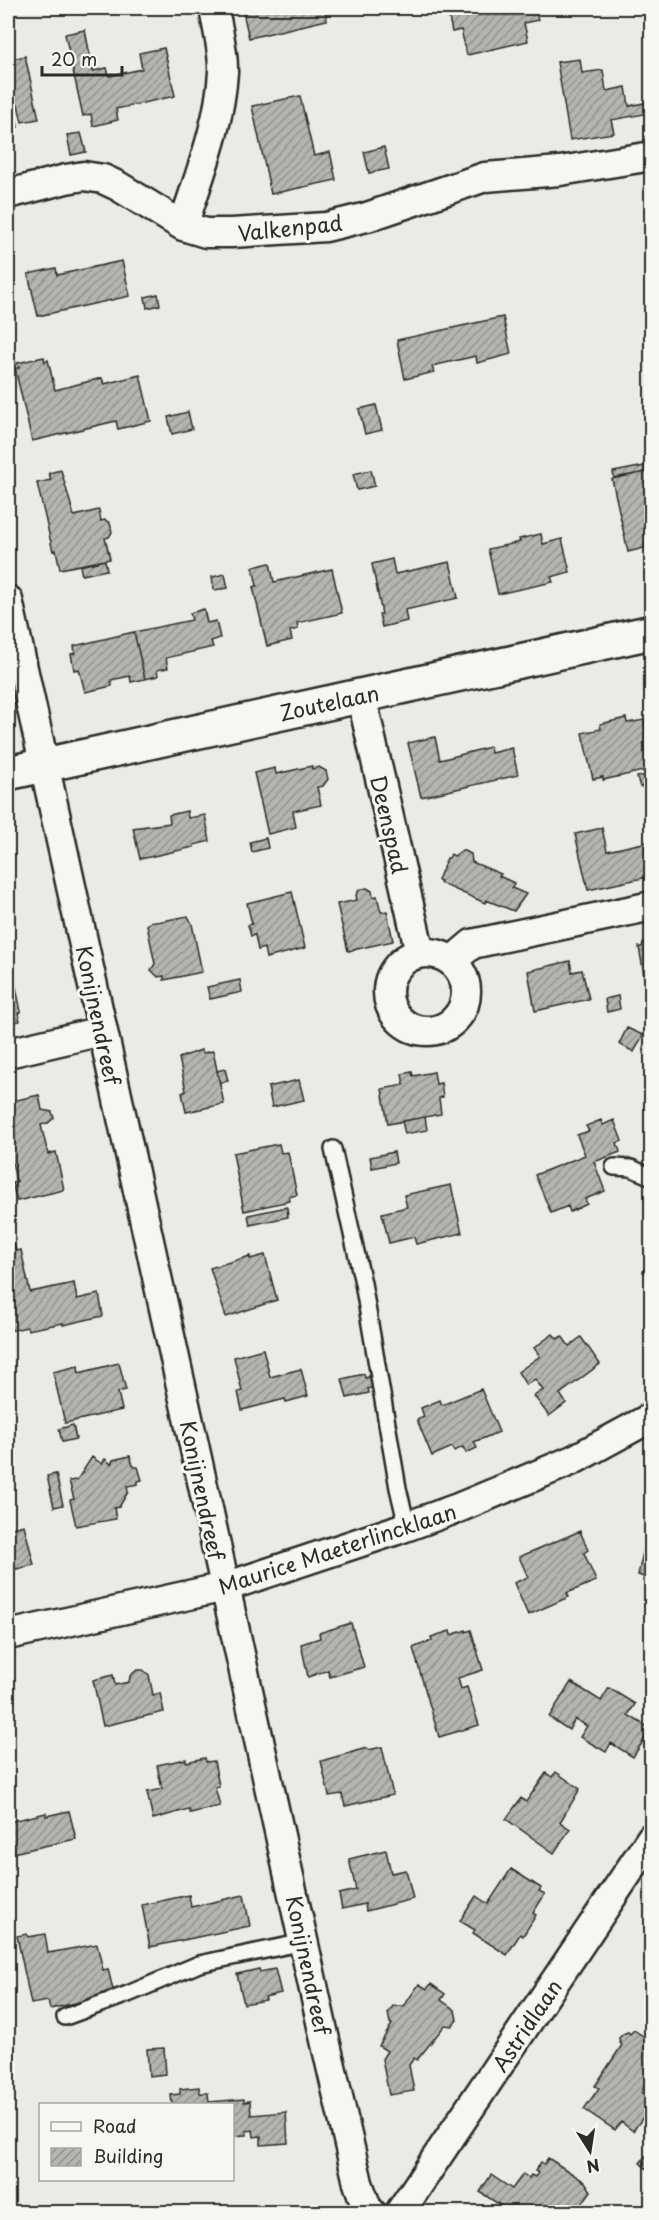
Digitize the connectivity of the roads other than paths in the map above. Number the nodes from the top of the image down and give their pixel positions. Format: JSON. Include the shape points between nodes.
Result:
{"nodes":[{"id":1,"x":214,"y":8,"type":"edge"},
{"id":2,"x":651,"y":156,"type":"edge"},
{"id":3,"x":8,"y":194,"type":"edge"},
{"id":4,"x":183,"y":226,"type":"junction"},
{"id":5,"x":8,"y":600,"type":"edge"},
{"id":6,"x":651,"y":632,"type":"edge"},
{"id":7,"x":361,"y":695,"type":"junction"},
{"id":8,"x":44,"y":765,"type":"junction"},
{"id":9,"x":8,"y":773,"type":"edge"},
{"id":10,"x":651,"y":906,"type":"edge"},
{"id":11,"x":420,"y":953,"type":"junction"},
{"id":12,"x":452,"y":961,"type":"junction"},
{"id":13,"x":102,"y":1031,"type":"junction"},
{"id":14,"x":8,"y":1053,"type":"edge"},
{"id":15,"x":333,"y":1149,"type":"dead end"},
{"id":16,"x":614,"y":1167,"type":"dead end"},
{"id":17,"x":651,"y":1177,"type":"edge"},
{"id":18,"x":651,"y":1417,"type":"edge"},
{"id":19,"x":407,"y":1526,"type":"junction"},
{"id":20,"x":225,"y":1587,"type":"junction"},
{"id":21,"x":8,"y":1635,"type":"edge"},
{"id":22,"x":651,"y":1837,"type":"edge"},
{"id":23,"x":304,"y":1942,"type":"junction"},
{"id":24,"x":65,"y":2017,"type":"dead end"},
{"id":25,"x":371,"y":2212,"type":"edge"},
{"id":26,"x":400,"y":2212,"type":"edge"}],
"edges":[{"from":1,"to":4,"type":"street","via":[[223,70],[220,100]]},
{"from":2,"to":4,"type":"street","name":"Valkenpad","via":[[560,171],[485,177],[326,227],[206,233]]},
{"from":3,"to":4,"type":"street","name":"Valkenpad","via":[[84,176],[103,179]]},
{"from":5,"to":8,"type":"street","name":"Konijnendreef"},
{"from":6,"to":7,"type":"street","name":"Zoutelaan"},
{"from":7,"to":8,"type":"street","name":"Zoutelaan"},
{"from":7,"to":11,"type":"street","name":"Deenspad"},
{"from":8,"to":9,"type":"street","name":"Zoutelaan"},
{"from":8,"to":13,"type":"street","name":"Konijnendreef"},
{"from":10,"to":12,"type":"street","via":[[472,944]]},
{"from":11,"to":12,"type":"street"},
{"from":11,"to":12,"type":"street","via":[[399,965],[388,987],[394,1014],[416,1029],[443,1028],[461,1012],[467,990]]},
{"from":13,"to":14,"type":"street"},
{"from":13,"to":20,"type":"street","name":"Konijnendreef"},
{"from":15,"to":19,"type":"lane","via":[[363,1283]]},
{"from":16,"to":17,"type":"lane","via":[[631,1168]]},
{"from":18,"to":19,"type":"street","name":"Maurice Maeterlincklaan","via":[[573,1460]]},
{"from":19,"to":20,"type":"street","name":"Maurice Maeterlincklaan"},
{"from":20,"to":21,"type":"street","name":"Maurice Maeterlincklaan"},
{"from":20,"to":23,"type":"street","name":"Konijnendreef"},
{"from":22,"to":26,"type":"street","name":"Astridlaan"},
{"from":23,"to":24,"type":"lane","via":[[199,1964]]},
{"from":23,"to":25,"type":"street","name":"Konijnendreef","via":[[358,2183]]}]}
